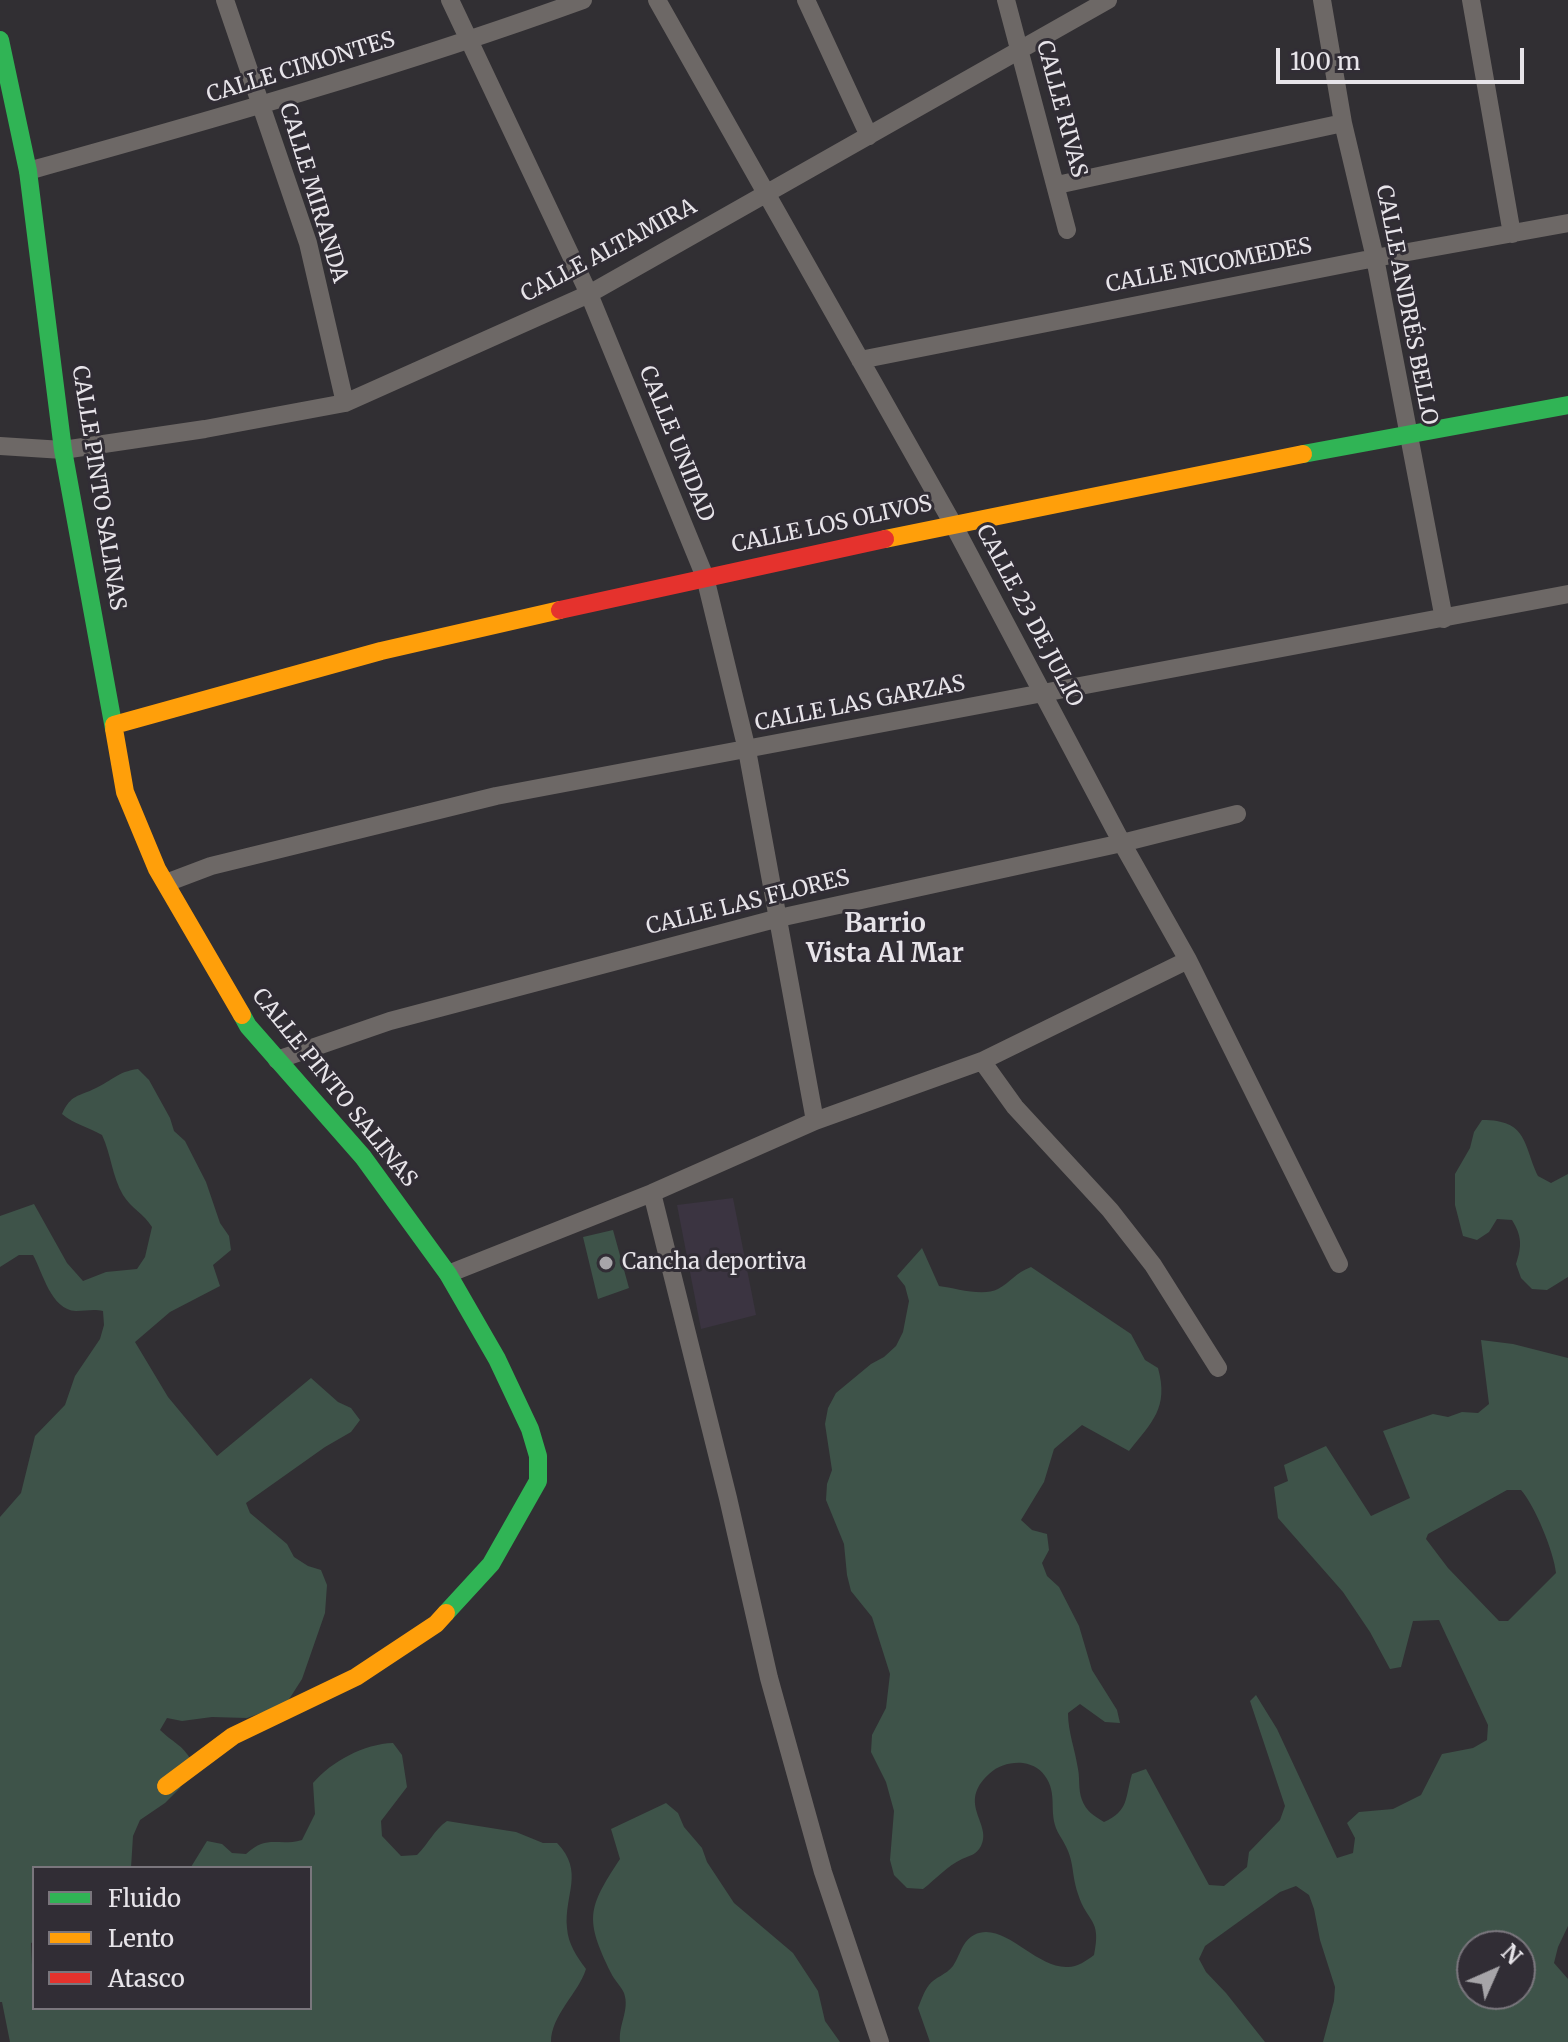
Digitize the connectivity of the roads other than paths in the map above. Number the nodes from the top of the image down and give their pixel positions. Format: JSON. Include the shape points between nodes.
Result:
{"nodes":[{"id":1,"x":225,"y":0,"type":"edge"},
{"id":2,"x":450,"y":0,"type":"edge"},
{"id":3,"x":583,"y":0,"type":"edge"},
{"id":4,"x":657,"y":0,"type":"edge"},
{"id":5,"x":806,"y":0,"type":"edge"},
{"id":6,"x":1006,"y":0,"type":"edge"},
{"id":7,"x":1108,"y":0,"type":"edge"},
{"id":8,"x":1322,"y":0,"type":"edge"},
{"id":9,"x":1471,"y":0,"type":"edge"},
{"id":10,"x":0,"y":40,"type":"edge"},
{"id":11,"x":471,"y":41,"type":"junction"},
{"id":12,"x":1021,"y":51,"type":"junction"},
{"id":13,"x":262,"y":107,"type":"junction"},
{"id":14,"x":1343,"y":123,"type":"junction"},
{"id":15,"x":869,"y":136,"type":"junction"},
{"id":16,"x":28,"y":171,"type":"junction"},
{"id":17,"x":1057,"y":185,"type":"junction"},
{"id":18,"x":767,"y":193,"type":"junction"},
{"id":19,"x":1568,"y":223,"type":"edge"},
{"id":20,"x":1067,"y":230,"type":"dead end"},
{"id":21,"x":1512,"y":234,"type":"junction"},
{"id":22,"x":1375,"y":258,"type":"junction"},
{"id":23,"x":589,"y":294,"type":"junction"},
{"id":24,"x":860,"y":360,"type":"junction"},
{"id":25,"x":345,"y":403,"type":"junction"},
{"id":26,"x":1568,"y":405,"type":"edge"},
{"id":27,"x":1408,"y":433,"type":"junction"},
{"id":28,"x":0,"y":446,"type":"edge"},
{"id":29,"x":63,"y":450,"type":"junction"},
{"id":30,"x":953,"y":524,"type":"junction"},
{"id":31,"x":705,"y":577,"type":"junction"},
{"id":32,"x":1568,"y":594,"type":"edge"},
{"id":33,"x":1444,"y":619,"type":"junction"},
{"id":34,"x":1043,"y":693,"type":"junction"},
{"id":35,"x":114,"y":725,"type":"junction"},
{"id":36,"x":747,"y":750,"type":"junction"},
{"id":37,"x":1237,"y":814,"type":"dead end"},
{"id":38,"x":1122,"y":843,"type":"junction"},
{"id":39,"x":166,"y":883,"type":"junction"},
{"id":40,"x":779,"y":918,"type":"junction"},
{"id":41,"x":1188,"y":960,"type":"junction"},
{"id":42,"x":277,"y":1060,"type":"junction"},
{"id":43,"x":982,"y":1061,"type":"junction"},
{"id":44,"x":815,"y":1121,"type":"junction"},
{"id":45,"x":652,"y":1193,"type":"junction"},
{"id":46,"x":1339,"y":1264,"type":"dead end"},
{"id":47,"x":448,"y":1274,"type":"junction"},
{"id":48,"x":1218,"y":1368,"type":"dead end"},
{"id":49,"x":166,"y":1786,"type":"dead end"},
{"id":50,"x":880,"y":2042,"type":"edge"}],
"edges":[{"from":1,"to":13,"type":"street","name":"CALLE MIRANDA"},
{"from":2,"to":11,"type":"street","name":"CALLE UNIDAD"},
{"from":3,"to":11,"type":"street","name":"CALLE CIMONTES"},
{"from":4,"to":18,"type":"street","name":"CALLE 23 DE JULIO"},
{"from":5,"to":15,"type":"street"},
{"from":6,"to":12,"type":"street","name":"CALLE RIVAS"},
{"from":7,"to":12,"type":"street","name":"CALLE ALTAMIRA"},
{"from":8,"to":14,"type":"street","name":"CALLE ANDRÉS BELLO"},
{"from":9,"to":21,"type":"street"},
{"from":10,"to":16,"type":"street","name":"CALLE PINTO SALINAS"},
{"from":11,"to":13,"type":"street","name":"CALLE CIMONTES"},
{"from":11,"to":23,"type":"street","name":"CALLE UNIDAD"},
{"from":12,"to":15,"type":"street","name":"CALLE ALTAMIRA"},
{"from":12,"to":17,"type":"street","name":"CALLE RIVAS"},
{"from":13,"to":16,"type":"street","name":"CALLE CIMONTES"},
{"from":13,"to":25,"type":"street","name":"CALLE MIRANDA","via":[[308,243]]},
{"from":14,"to":17,"type":"street"},
{"from":14,"to":22,"type":"street","name":"CALLE ANDRÉS BELLO"},
{"from":15,"to":18,"type":"street","name":"CALLE ALTAMIRA"},
{"from":16,"to":29,"type":"street","name":"CALLE PINTO SALINAS"},
{"from":17,"to":20,"type":"street","name":"CALLE RIVAS"},
{"from":18,"to":23,"type":"street","name":"CALLE ALTAMIRA"},
{"from":18,"to":24,"type":"street","name":"CALLE 23 DE JULIO"},
{"from":19,"to":21,"type":"street","name":"CALLE NICOMEDES"},
{"from":21,"to":22,"type":"street","name":"CALLE NICOMEDES"},
{"from":22,"to":24,"type":"street","name":"CALLE NICOMEDES"},
{"from":22,"to":27,"type":"street","name":"CALLE ANDRÉS BELLO"},
{"from":23,"to":25,"type":"street","name":"CALLE ALTAMIRA"},
{"from":23,"to":31,"type":"street","name":"CALLE UNIDAD"},
{"from":24,"to":30,"type":"street","name":"CALLE 23 DE JULIO"},
{"from":25,"to":29,"type":"street","name":"CALLE ALTAMIRA"},
{"from":26,"to":27,"type":"street","name":"CALLE LOS OLIVOS"},
{"from":27,"to":30,"type":"street","name":"CALLE LOS OLIVOS"},
{"from":27,"to":33,"type":"street","name":"CALLE ANDRÉS BELLO"},
{"from":28,"to":29,"type":"street","name":"CALLE ALTAMIRA"},
{"from":29,"to":35,"type":"street","name":"CALLE PINTO SALINAS"},
{"from":30,"to":31,"type":"street","name":"CALLE LOS OLIVOS"},
{"from":30,"to":34,"type":"street","name":"CALLE 23 DE JULIO"},
{"from":31,"to":35,"type":"street","name":"CALLE LOS OLIVOS","via":[[381,651]]},
{"from":31,"to":36,"type":"street","name":"CALLE UNIDAD"},
{"from":32,"to":33,"type":"street","name":"CALLE LAS GARZAS"},
{"from":33,"to":34,"type":"street","name":"CALLE LAS GARZAS"},
{"from":34,"to":36,"type":"street","name":"CALLE LAS GARZAS"},
{"from":34,"to":38,"type":"street","name":"CALLE 23 DE JULIO"},
{"from":35,"to":39,"type":"street","name":"CALLE PINTO SALINAS","via":[[125,792]]},
{"from":36,"to":39,"type":"street","name":"CALLE LAS GARZAS","via":[[496,796],[211,866]]},
{"from":36,"to":40,"type":"street","name":"CALLE UNIDAD"},
{"from":37,"to":38,"type":"street","name":"CALLE LAS FLORES"},
{"from":38,"to":40,"type":"street","name":"CALLE LAS FLORES"},
{"from":38,"to":41,"type":"street","name":"CALLE 23 DE JULIO"},
{"from":39,"to":42,"type":"street","name":"CALLE PINTO SALINAS","via":[[248,1026]]},
{"from":40,"to":42,"type":"street","name":"CALLE LAS FLORES","via":[[390,1021]]},
{"from":40,"to":44,"type":"street","name":"CALLE UNIDAD"},
{"from":41,"to":43,"type":"street"},
{"from":41,"to":46,"type":"street","name":"CALLE 23 DE JULIO"},
{"from":42,"to":47,"type":"street","name":"CALLE PINTO SALINAS","via":[[363,1157]]},
{"from":43,"to":44,"type":"street"},
{"from":43,"to":48,"type":"street","via":[[1015,1107],[1153,1265]]},
{"from":44,"to":45,"type":"street"},
{"from":45,"to":47,"type":"street"},
{"from":45,"to":50,"type":"street","via":[[769,1678],[823,1872]]},
{"from":47,"to":49,"type":"street","name":"CALLE PINTO SALINAS","via":[[530,1429],[538,1481],[491,1564],[436,1624],[356,1677],[233,1736]]}]}
